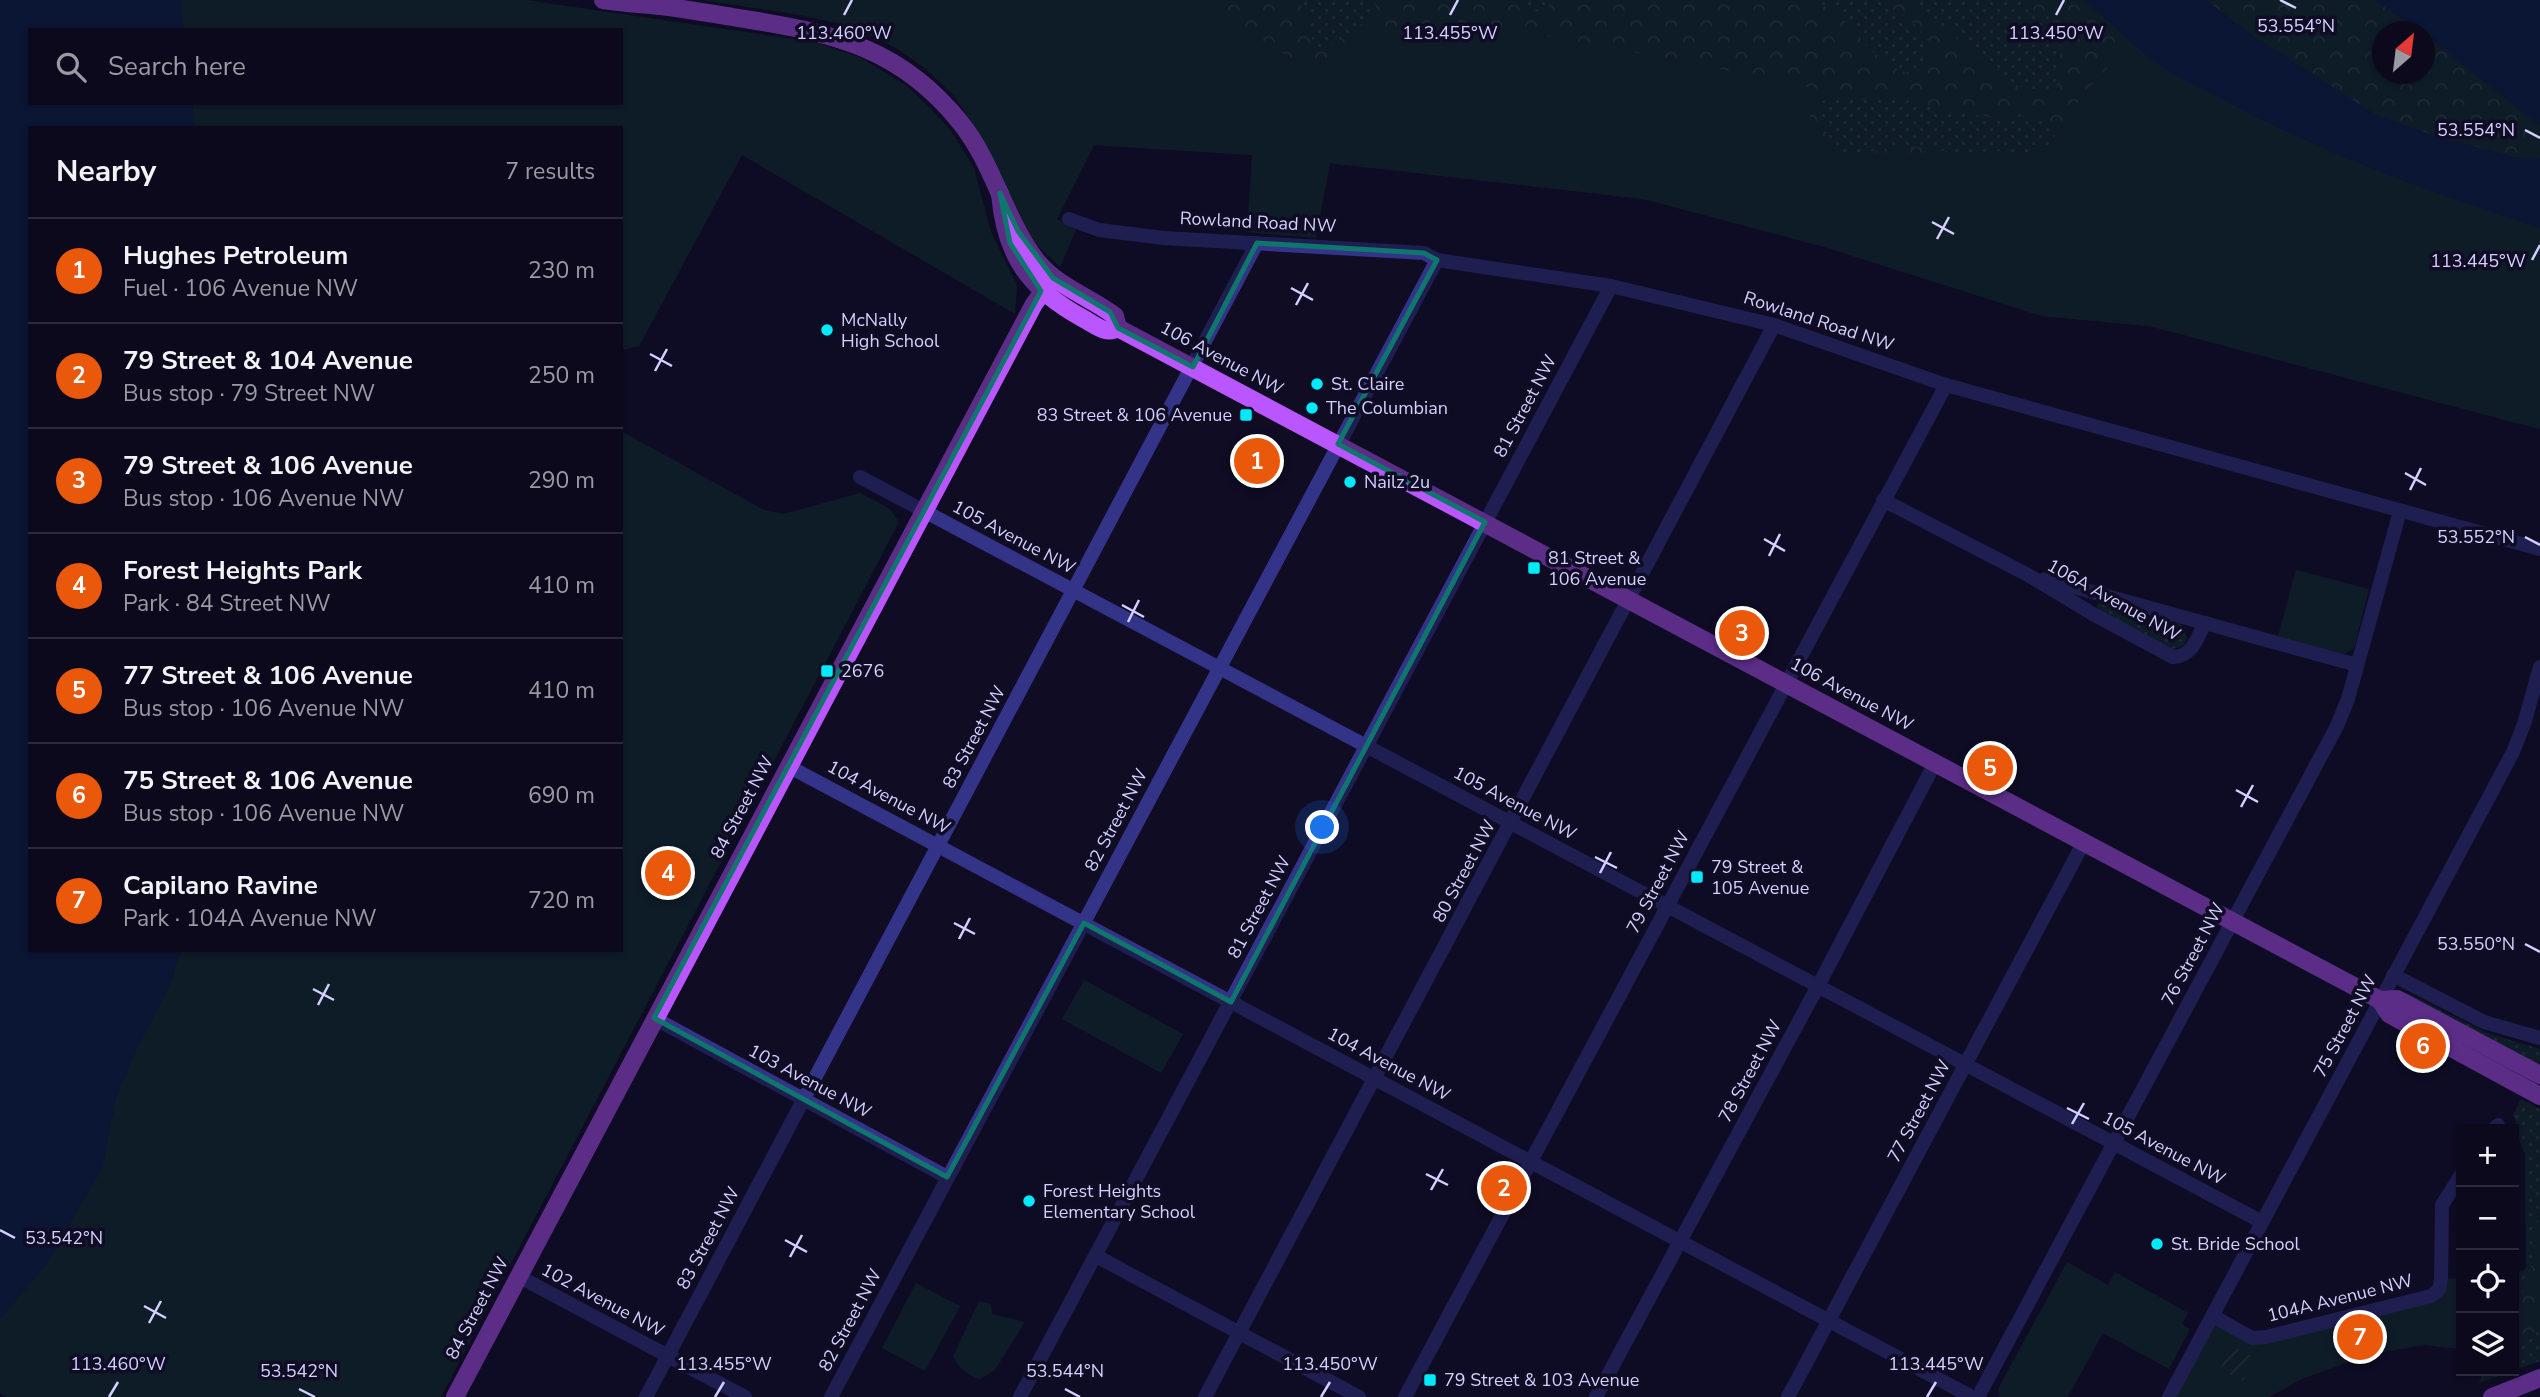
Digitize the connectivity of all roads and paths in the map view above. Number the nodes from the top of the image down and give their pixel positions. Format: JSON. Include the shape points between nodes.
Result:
{"nodes":[{"id":1,"x":603,"y":0,"type":"edge"},
{"id":2,"x":636,"y":0,"type":"edge"},
{"id":3,"x":659,"y":6,"type":"junction"},
{"id":4,"x":1069,"y":219,"type":"dead end"},
{"id":5,"x":1257,"y":243,"type":"junction"},
{"id":6,"x":1437,"y":260,"type":"junction"},
{"id":7,"x":1047,"y":285,"type":"junction"},
{"id":8,"x":1611,"y":286,"type":"junction"},
{"id":9,"x":1774,"y":325,"type":"junction"},
{"id":10,"x":1193,"y":367,"type":"junction"},
{"id":11,"x":1946,"y":385,"type":"junction"},
{"id":12,"x":1338,"y":444,"type":"junction"},
{"id":13,"x":860,"y":477,"type":"dead end"},
{"id":14,"x":1883,"y":500,"type":"junction"},
{"id":15,"x":2400,"y":511,"type":"junction"},
{"id":16,"x":923,"y":512,"type":"junction"},
{"id":17,"x":1485,"y":522,"type":"junction"},
{"id":18,"x":2540,"y":549,"type":"edge"},
{"id":19,"x":2028,"y":575,"type":"junction"},
{"id":20,"x":1074,"y":591,"type":"junction"},
{"id":21,"x":1630,"y":600,"type":"junction"},
{"id":22,"x":2205,"y":623,"type":"junction"},
{"id":23,"x":2357,"y":665,"type":"junction"},
{"id":24,"x":1218,"y":667,"type":"junction"},
{"id":25,"x":2540,"y":667,"type":"edge"},
{"id":26,"x":1786,"y":683,"type":"junction"},
{"id":27,"x":1367,"y":746,"type":"junction"},
{"id":28,"x":1935,"y":763,"type":"junction"},
{"id":29,"x":788,"y":766,"type":"junction"},
{"id":30,"x":1511,"y":823,"type":"junction"},
{"id":31,"x":2084,"y":842,"type":"junction"},
{"id":32,"x":939,"y":845,"type":"junction"},
{"id":33,"x":1668,"y":905,"type":"junction"},
{"id":34,"x":2232,"y":921,"type":"junction"},
{"id":35,"x":1084,"y":923,"type":"junction"},
{"id":36,"x":2393,"y":975,"type":"junction"},
{"id":37,"x":1818,"y":986,"type":"junction"},
{"id":38,"x":2380,"y":1000,"type":"junction"},
{"id":39,"x":1231,"y":1002,"type":"junction"},
{"id":40,"x":654,"y":1018,"type":"junction"},
{"id":41,"x":2540,"y":1037,"type":"edge"},
{"id":42,"x":1965,"y":1064,"type":"junction"},
{"id":43,"x":2540,"y":1075,"type":"edge"},
{"id":44,"x":1375,"y":1078,"type":"junction"},
{"id":45,"x":2540,"y":1096,"type":"edge"},
{"id":46,"x":803,"y":1099,"type":"junction"},
{"id":47,"x":2113,"y":1143,"type":"junction"},
{"id":48,"x":1530,"y":1161,"type":"junction"},
{"id":49,"x":947,"y":1177,"type":"junction"},
{"id":50,"x":2456,"y":1183,"type":"edge"},
{"id":51,"x":2262,"y":1222,"type":"junction"},
{"id":52,"x":1680,"y":1241,"type":"junction"},
{"id":53,"x":1096,"y":1256,"type":"junction"},
{"id":54,"x":517,"y":1276,"type":"junction"},
{"id":55,"x":2213,"y":1316,"type":"junction"},
{"id":56,"x":1829,"y":1320,"type":"junction"},
{"id":57,"x":1240,"y":1333,"type":"junction"},
{"id":58,"x":667,"y":1356,"type":"junction"},
{"id":59,"x":2540,"y":1378,"type":"edge"},
{"id":60,"x":455,"y":1397,"type":"edge"},
{"id":61,"x":646,"y":1397,"type":"edge"},
{"id":62,"x":745,"y":1397,"type":"edge"},
{"id":63,"x":831,"y":1397,"type":"edge"},
{"id":64,"x":1020,"y":1397,"type":"edge"},
{"id":65,"x":1205,"y":1397,"type":"edge"},
{"id":66,"x":1359,"y":1397,"type":"edge"},
{"id":67,"x":1405,"y":1397,"type":"edge"},
{"id":68,"x":1596,"y":1397,"type":"edge"},
{"id":69,"x":1787,"y":1397,"type":"edge"},
{"id":70,"x":1972,"y":1397,"type":"edge"},
{"id":71,"x":1978,"y":1397,"type":"edge"},
{"id":72,"x":2169,"y":1397,"type":"edge"},
{"id":73,"x":2492,"y":1397,"type":"edge"}],
"edges":[{"from":1,"to":3,"type":"main road"},
{"from":2,"to":3,"type":"main road"},
{"from":3,"to":7,"type":"main road","via":[[825,33],[886,59],[927,87],[961,123],[990,171],[1000,193],[1010,243],[1023,268]]},
{"from":4,"to":5,"type":"street","name":"Rowland Road NW","via":[[1099,230]]},
{"from":5,"to":6,"type":"street","name":"Rowland Road NW","via":[[1424,253]]},
{"from":5,"to":10,"type":"street","name":"83 Street NW"},
{"from":6,"to":8,"type":"street","name":"Rowland Road NW"},
{"from":6,"to":12,"type":"street","name":"82 Street NW"},
{"from":7,"to":10,"type":"main road","name":"106 Avenue NW","via":[[1063,308],[1105,331],[1118,328]]},
{"from":7,"to":16,"type":"main road","name":"84 Street NW"},
{"from":8,"to":9,"type":"street","name":"Rowland Road NW"},
{"from":8,"to":17,"type":"street","name":"81 Street NW"},
{"from":9,"to":11,"type":"street","name":"Rowland Road NW"},
{"from":9,"to":21,"type":"street","name":"80 Street NW"},
{"from":10,"to":12,"type":"main road","name":"106 Avenue NW"},
{"from":10,"to":20,"type":"street","name":"83 Street NW"},
{"from":11,"to":14,"type":"street","name":"79 Street NW"},
{"from":11,"to":15,"type":"street","name":"Rowland Road NW"},
{"from":12,"to":17,"type":"main road","name":"106 Avenue NW"},
{"from":12,"to":24,"type":"street","name":"82 Street NW"},
{"from":13,"to":16,"type":"street","name":"105 Avenue NW"},
{"from":14,"to":19,"type":"street","name":"106A Avenue NW"},
{"from":14,"to":26,"type":"street","name":"79 Street NW"},
{"from":15,"to":18,"type":"street","name":"Rowland Road NW"},
{"from":15,"to":23,"type":"street","name":"76 Street NW"},
{"from":16,"to":20,"type":"street","name":"105 Avenue NW"},
{"from":16,"to":29,"type":"main road","name":"84 Street NW"},
{"from":17,"to":21,"type":"main road","name":"106 Avenue NW"},
{"from":17,"to":27,"type":"street","name":"81 Street NW"},
{"from":19,"to":22,"type":"street","name":"106A Avenue NW"},
{"from":19,"to":22,"type":"street","name":"106A Avenue NW","via":[[2173,657],[2190,651]]},
{"from":20,"to":24,"type":"street","name":"105 Avenue NW"},
{"from":20,"to":32,"type":"street","name":"83 Street NW"},
{"from":21,"to":26,"type":"main road","name":"106 Avenue NW"},
{"from":21,"to":30,"type":"street","name":"80 Street NW"},
{"from":22,"to":23,"type":"street","name":"106A Avenue NW"},
{"from":23,"to":34,"type":"street","name":"76 Street NW","via":[[2337,726]]},
{"from":24,"to":27,"type":"street","name":"105 Avenue NW"},
{"from":24,"to":35,"type":"street","name":"82 Street NW"},
{"from":25,"to":36,"type":"street","name":"75 Street NW","via":[[2513,752]]},
{"from":26,"to":28,"type":"main road","name":"106 Avenue NW"},
{"from":26,"to":33,"type":"street","name":"79 Street NW"},
{"from":27,"to":30,"type":"street","name":"105 Avenue NW"},
{"from":27,"to":39,"type":"street","name":"81 Street NW"},
{"from":28,"to":31,"type":"main road","name":"106 Avenue NW"},
{"from":28,"to":37,"type":"street","name":"78 Street NW"},
{"from":29,"to":32,"type":"street","name":"104 Avenue NW"},
{"from":29,"to":40,"type":"main road","name":"84 Street NW"},
{"from":30,"to":33,"type":"street","name":"105 Avenue NW"},
{"from":30,"to":44,"type":"street","name":"80 Street NW"},
{"from":31,"to":34,"type":"main road","name":"106 Avenue NW"},
{"from":31,"to":42,"type":"street","name":"77 Street NW"},
{"from":32,"to":35,"type":"street","name":"104 Avenue NW"},
{"from":32,"to":46,"type":"street","name":"83 Street NW"},
{"from":33,"to":37,"type":"street","name":"105 Avenue NW"},
{"from":33,"to":48,"type":"street","name":"79 Street NW"},
{"from":34,"to":38,"type":"main road","name":"106 Avenue NW"},
{"from":34,"to":47,"type":"street","name":"76 Street NW"},
{"from":35,"to":39,"type":"street","name":"104 Avenue NW"},
{"from":35,"to":49,"type":"street","name":"82 Street NW"},
{"from":36,"to":38,"type":"street","name":"75 Street NW"},
{"from":36,"to":41,"type":"street","via":[[2484,1022]]},
{"from":37,"to":42,"type":"street","name":"105 Avenue NW"},
{"from":37,"to":52,"type":"street","name":"78 Street NW"},
{"from":38,"to":43,"type":"main road","name":"106 Avenue NW","via":[[2396,999]]},
{"from":38,"to":45,"type":"main road","name":"106 Avenue NW","via":[[2389,1014]]},
{"from":38,"to":51,"type":"street","name":"75 Street NW"},
{"from":39,"to":44,"type":"street","name":"104 Avenue NW"},
{"from":39,"to":53,"type":"street","name":"81 Street NW"},
{"from":40,"to":46,"type":"street","name":"103 Avenue NW"},
{"from":40,"to":54,"type":"main road","name":"84 Street NW"},
{"from":42,"to":47,"type":"street","name":"105 Avenue NW"},
{"from":42,"to":56,"type":"street","name":"77 Street NW"},
{"from":44,"to":48,"type":"street","name":"104 Avenue NW"},
{"from":44,"to":57,"type":"street","name":"80 Street NW"},
{"from":46,"to":49,"type":"street","name":"103 Avenue NW"},
{"from":46,"to":58,"type":"street","name":"83 Street NW"},
{"from":47,"to":51,"type":"street","name":"105 Avenue NW"},
{"from":47,"to":71,"type":"street","name":"76 Street NW"},
{"from":48,"to":52,"type":"street","name":"104 Avenue NW"},
{"from":48,"to":67,"type":"street","name":"79 Street NW"},
{"from":49,"to":63,"type":"street","name":"82 Street NW"},
{"from":50,"to":55,"type":"street","name":"104A Avenue NW","via":[[2442,1205],[2439,1290],[2431,1296],[2266,1337],[2252,1338]]},
{"from":51,"to":55,"type":"street","name":"75 Street NW"},
{"from":52,"to":56,"type":"street","name":"104 Avenue NW"},
{"from":52,"to":68,"type":"street","name":"78 Street NW"},
{"from":53,"to":57,"type":"street"},
{"from":53,"to":64,"type":"street","name":"81 Street NW"},
{"from":54,"to":58,"type":"street","name":"102 Avenue NW"},
{"from":54,"to":60,"type":"main road","name":"84 Street NW"},
{"from":55,"to":72,"type":"street","name":"75 Street NW"},
{"from":56,"to":69,"type":"street","name":"77 Street NW"},
{"from":56,"to":70,"type":"street","name":"104 Avenue NW"},
{"from":57,"to":65,"type":"street","name":"80 Street NW"},
{"from":57,"to":66,"type":"street"},
{"from":58,"to":61,"type":"street","name":"83 Street NW"},
{"from":58,"to":62,"type":"street","name":"102 Avenue NW"},
{"from":59,"to":73,"type":"main road"}]}
